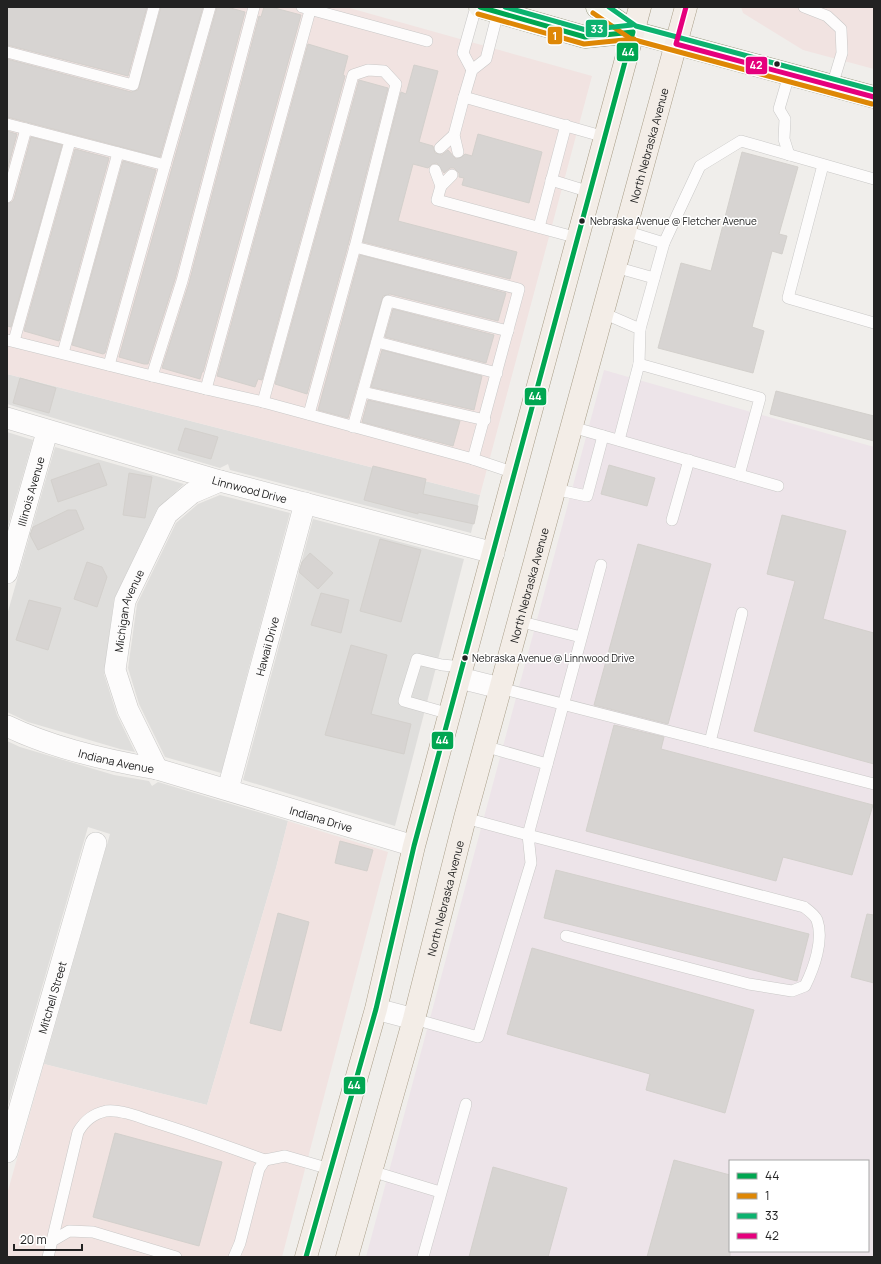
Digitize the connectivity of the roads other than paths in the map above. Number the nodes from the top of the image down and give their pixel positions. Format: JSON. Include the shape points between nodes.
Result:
{"nodes":[{"id":1,"x":154,"y":7,"type":"edge"},
{"id":2,"x":210,"y":7,"type":"edge"},
{"id":3,"x":254,"y":7,"type":"edge"},
{"id":4,"x":476,"y":7,"type":"edge"},
{"id":5,"x":597,"y":7,"type":"edge"},
{"id":6,"x":640,"y":7,"type":"edge"},
{"id":7,"x":686,"y":7,"type":"edge"},
{"id":8,"x":804,"y":7,"type":"edge"},
{"id":9,"x":308,"y":8,"type":"edge"},
{"id":10,"x":489,"y":10,"type":"edge"},
{"id":11,"x":633,"y":32,"type":"junction"},
{"id":12,"x":427,"y":42,"type":"dead end"},
{"id":13,"x":676,"y":44,"type":"junction"},
{"id":14,"x":7,"y":52,"type":"edge"},
{"id":15,"x":472,"y":70,"type":"junction"},
{"id":16,"x":790,"y":75,"type":"junction"},
{"id":17,"x":832,"y":86,"type":"junction"},
{"id":18,"x":464,"y":97,"type":"junction"},
{"id":19,"x":874,"y":97,"type":"edge"},
{"id":20,"x":7,"y":124,"type":"edge"},
{"id":21,"x":566,"y":125,"type":"junction"},
{"id":22,"x":26,"y":129,"type":"junction"},
{"id":23,"x":454,"y":135,"type":"junction"},
{"id":24,"x":605,"y":137,"type":"junction"},
{"id":25,"x":70,"y":141,"type":"junction"},
{"id":26,"x":440,"y":148,"type":"dead end"},
{"id":27,"x":458,"y":152,"type":"dead end"},
{"id":28,"x":118,"y":153,"type":"junction"},
{"id":29,"x":789,"y":155,"type":"junction"},
{"id":30,"x":165,"y":165,"type":"junction"},
{"id":31,"x":824,"y":165,"type":"junction"},
{"id":32,"x":434,"y":170,"type":"dead end"},
{"id":33,"x":452,"y":175,"type":"dead end"},
{"id":34,"x":874,"y":179,"type":"edge"},
{"id":35,"x":551,"y":180,"type":"junction"},
{"id":36,"x":441,"y":186,"type":"junction"},
{"id":37,"x":590,"y":192,"type":"junction"},
{"id":38,"x":7,"y":197,"type":"edge"},
{"id":39,"x":539,"y":227,"type":"junction"},
{"id":40,"x":625,"y":231,"type":"junction"},
{"id":41,"x":578,"y":238,"type":"junction"},
{"id":42,"x":664,"y":243,"type":"junction"},
{"id":43,"x":355,"y":247,"type":"junction"},
{"id":44,"x":615,"y":267,"type":"junction"},
{"id":45,"x":654,"y":278,"type":"junction"},
{"id":46,"x":603,"y":313,"type":"junction"},
{"id":47,"x":874,"y":323,"type":"edge"},
{"id":48,"x":640,"y":329,"type":"junction"},
{"id":49,"x":508,"y":331,"type":"junction"},
{"id":50,"x":10,"y":341,"type":"edge"},
{"id":51,"x":377,"y":342,"type":"junction"},
{"id":52,"x":63,"y":354,"type":"junction"},
{"id":53,"x":639,"y":364,"type":"junction"},
{"id":54,"x":109,"y":365,"type":"junction"},
{"id":55,"x":497,"y":373,"type":"junction"},
{"id":56,"x":152,"y":376,"type":"junction"},
{"id":57,"x":206,"y":389,"type":"junction"},
{"id":58,"x":363,"y":392,"type":"junction"},
{"id":59,"x":263,"y":402,"type":"junction"},
{"id":60,"x":308,"y":414,"type":"junction"},
{"id":61,"x":7,"y":418,"type":"edge"},
{"id":62,"x":485,"y":420,"type":"junction"},
{"id":63,"x":353,"y":427,"type":"junction"},
{"id":64,"x":572,"y":427,"type":"junction"},
{"id":65,"x":48,"y":432,"type":"junction"},
{"id":66,"x":603,"y":436,"type":"junction"},
{"id":67,"x":619,"y":440,"type":"junction"},
{"id":68,"x":689,"y":460,"type":"junction"},
{"id":69,"x":478,"y":461,"type":"junction"},
{"id":70,"x":515,"y":473,"type":"junction"},
{"id":71,"x":739,"y":475,"type":"junction"},
{"id":72,"x":220,"y":481,"type":"junction"},
{"id":73,"x":778,"y":486,"type":"dead end"},
{"id":74,"x":554,"y":489,"type":"junction"},
{"id":75,"x":305,"y":503,"type":"junction"},
{"id":76,"x":672,"y":520,"type":"dead end"},
{"id":77,"x":494,"y":553,"type":"junction"},
{"id":78,"x":601,"y":565,"type":"dead end"},
{"id":79,"x":7,"y":573,"type":"edge"},
{"id":80,"x":742,"y":613,"type":"dead end"},
{"id":81,"x":518,"y":620,"type":"junction"},
{"id":82,"x":581,"y":637,"type":"junction"},
{"id":83,"x":462,"y":672,"type":"junction"},
{"id":84,"x":500,"y":688,"type":"junction"},
{"id":85,"x":562,"y":704,"type":"junction"},
{"id":86,"x":450,"y":714,"type":"junction"},
{"id":87,"x":7,"y":726,"type":"edge"},
{"id":88,"x":710,"y":742,"type":"junction"},
{"id":89,"x":484,"y":746,"type":"junction"},
{"id":90,"x":546,"y":764,"type":"junction"},
{"id":91,"x":157,"y":769,"type":"junction"},
{"id":92,"x":874,"y":784,"type":"edge"},
{"id":93,"x":228,"y":789,"type":"junction"},
{"id":94,"x":465,"y":818,"type":"junction"},
{"id":95,"x":528,"y":835,"type":"junction"},
{"id":96,"x":96,"y":843,"type":"dead end"},
{"id":97,"x":414,"y":846,"type":"junction"},
{"id":98,"x":566,"y":936,"type":"dead end"},
{"id":99,"x":376,"y":1009,"type":"junction"},
{"id":100,"x":414,"y":1019,"type":"junction"},
{"id":101,"x":466,"y":1104,"type":"dead end"},
{"id":102,"x":7,"y":1152,"type":"edge"},
{"id":103,"x":265,"y":1160,"type":"junction"},
{"id":104,"x":330,"y":1168,"type":"junction"},
{"id":105,"x":371,"y":1171,"type":"junction"},
{"id":106,"x":440,"y":1192,"type":"junction"},
{"id":107,"x":52,"y":1241,"type":"junction"},
{"id":108,"x":48,"y":1257,"type":"edge"},
{"id":109,"x":176,"y":1257,"type":"edge"},
{"id":110,"x":234,"y":1257,"type":"edge"},
{"id":111,"x":306,"y":1257,"type":"edge"},
{"id":112,"x":347,"y":1257,"type":"edge"},
{"id":113,"x":423,"y":1257,"type":"edge"}],
"edges":[{"from":1,"to":14,"type":"lane","via":[[133,86]]},
{"from":2,"to":30,"type":"lane"},
{"from":3,"to":56,"type":"lane","via":[[182,281]]},
{"from":4,"to":15,"type":"lane","via":[[463,53]]},
{"from":5,"to":11,"type":"main road"},
{"from":6,"to":11,"type":"main road"},
{"from":7,"to":13,"type":"main road","name":"North Nebraska Avenue"},
{"from":8,"to":17,"type":"lane","via":[[827,16],[841,29],[842,53]]},
{"from":9,"to":12,"type":"lane"},
{"from":9,"to":57,"type":"lane"},
{"from":10,"to":11,"type":"main road","via":[[585,37]]},
{"from":10,"to":15,"type":"lane","via":[[486,59]]},
{"from":11,"to":13,"type":"main road"},
{"from":11,"to":24,"type":"main road"},
{"from":13,"to":16,"type":"main road"},
{"from":13,"to":40,"type":"main road","name":"North Nebraska Avenue"},
{"from":15,"to":18,"type":"lane"},
{"from":16,"to":17,"type":"main road"},
{"from":16,"to":29,"type":"lane","via":[[779,109],[785,119],[784,139]]},
{"from":17,"to":19,"type":"main road"},
{"from":18,"to":21,"type":"lane"},
{"from":18,"to":23,"type":"lane"},
{"from":20,"to":22,"type":"lane"},
{"from":21,"to":24,"type":"lane"},
{"from":21,"to":35,"type":"lane"},
{"from":22,"to":25,"type":"lane"},
{"from":22,"to":38,"type":"lane"},
{"from":23,"to":26,"type":"lane"},
{"from":23,"to":27,"type":"lane"},
{"from":24,"to":37,"type":"main road"},
{"from":25,"to":28,"type":"lane"},
{"from":25,"to":50,"type":"lane"},
{"from":28,"to":30,"type":"lane"},
{"from":28,"to":52,"type":"lane"},
{"from":29,"to":31,"type":"lane"},
{"from":29,"to":42,"type":"lane","via":[[741,141],[700,166]]},
{"from":30,"to":54,"type":"lane"},
{"from":31,"to":34,"type":"lane"},
{"from":31,"to":47,"type":"lane","via":[[788,298]]},
{"from":32,"to":36,"type":"lane"},
{"from":33,"to":36,"type":"lane"},
{"from":35,"to":37,"type":"lane"},
{"from":35,"to":39,"type":"lane"},
{"from":36,"to":39,"type":"lane","via":[[437,200]]},
{"from":37,"to":41,"type":"main road"},
{"from":39,"to":41,"type":"lane"},
{"from":40,"to":42,"type":"lane"},
{"from":40,"to":44,"type":"main road","name":"North Nebraska Avenue"},
{"from":41,"to":70,"type":"main road"},
{"from":42,"to":45,"type":"lane"},
{"from":43,"to":49,"type":"lane","via":[[519,289]]},
{"from":43,"to":59,"type":"lane","via":[[396,84],[384,71],[368,70],[353,75]]},
{"from":43,"to":60,"type":"lane"},
{"from":44,"to":45,"type":"lane"},
{"from":44,"to":46,"type":"main road","name":"North Nebraska Avenue"},
{"from":45,"to":48,"type":"lane"},
{"from":46,"to":48,"type":"lane"},
{"from":46,"to":64,"type":"main road","name":"North Nebraska Avenue"},
{"from":48,"to":53,"type":"lane"},
{"from":49,"to":51,"type":"lane","via":[[388,301]]},
{"from":49,"to":55,"type":"lane"},
{"from":50,"to":52,"type":"lane"},
{"from":51,"to":55,"type":"lane"},
{"from":51,"to":58,"type":"lane"},
{"from":52,"to":54,"type":"lane"},
{"from":53,"to":67,"type":"lane"},
{"from":53,"to":71,"type":"lane","via":[[760,398]]},
{"from":54,"to":56,"type":"lane"},
{"from":55,"to":62,"type":"lane"},
{"from":56,"to":57,"type":"lane"},
{"from":57,"to":59,"type":"lane"},
{"from":58,"to":62,"type":"lane"},
{"from":58,"to":63,"type":"lane"},
{"from":59,"to":60,"type":"lane"},
{"from":60,"to":63,"type":"lane"},
{"from":61,"to":65,"type":"street","name":"Linnwood Drive"},
{"from":62,"to":69,"type":"lane"},
{"from":63,"to":69,"type":"lane"},
{"from":64,"to":66,"type":"lane"},
{"from":64,"to":74,"type":"main road","name":"North Nebraska Avenue"},
{"from":65,"to":72,"type":"street","name":"Linnwood Drive"},
{"from":65,"to":79,"type":"street","name":"Illinois Avenue"},
{"from":66,"to":67,"type":"lane"},
{"from":66,"to":74,"type":"lane","via":[[587,496]]},
{"from":67,"to":68,"type":"lane"},
{"from":68,"to":71,"type":"lane"},
{"from":68,"to":76,"type":"lane"},
{"from":69,"to":70,"type":"lane"},
{"from":70,"to":77,"type":"main road"},
{"from":71,"to":73,"type":"lane"},
{"from":72,"to":75,"type":"street","name":"Linnwood Drive"},
{"from":72,"to":91,"type":"street","name":"Michigan Avenue","via":[[192,493],[167,514],[125,601],[116,670],[128,710]]},
{"from":74,"to":81,"type":"main road","name":"North Nebraska Avenue"},
{"from":75,"to":77,"type":"street","name":"Linnwood Drive"},
{"from":75,"to":93,"type":"street","name":"Hawaii Drive"},
{"from":77,"to":83,"type":"main road"},
{"from":78,"to":82,"type":"lane"},
{"from":80,"to":88,"type":"lane"},
{"from":81,"to":82,"type":"lane"},
{"from":81,"to":84,"type":"main road","name":"North Nebraska Avenue"},
{"from":82,"to":85,"type":"lane"},
{"from":83,"to":84,"type":"street"},
{"from":83,"to":86,"type":"main road"},
{"from":83,"to":86,"type":"lane","via":[[417,659],[404,701]]},
{"from":84,"to":85,"type":"lane"},
{"from":84,"to":89,"type":"main road","name":"North Nebraska Avenue"},
{"from":85,"to":88,"type":"lane"},
{"from":85,"to":90,"type":"lane"},
{"from":86,"to":97,"type":"main road"},
{"from":87,"to":91,"type":"street","name":"Indiana Avenue","via":[[24,734],[118,762]]},
{"from":88,"to":92,"type":"lane"},
{"from":89,"to":90,"type":"lane"},
{"from":89,"to":94,"type":"main road","name":"North Nebraska Avenue"},
{"from":90,"to":95,"type":"lane"},
{"from":91,"to":93,"type":"street","name":"Indiana Avenue"},
{"from":93,"to":97,"type":"street","name":"Indiana Drive"},
{"from":94,"to":95,"type":"lane"},
{"from":94,"to":100,"type":"main road","name":"North Nebraska Avenue"},
{"from":95,"to":98,"type":"lane","via":[[804,907],[817,919],[819,937],[813,971],[805,986],[792,991],[749,984]]},
{"from":95,"to":100,"type":"lane","via":[[531,863],[478,1038]]},
{"from":96,"to":102,"type":"street","name":"Mitchell Street"},
{"from":97,"to":99,"type":"main road"},
{"from":99,"to":100,"type":"street"},
{"from":99,"to":104,"type":"main road"},
{"from":100,"to":105,"type":"main road","name":"North Nebraska Avenue"},
{"from":101,"to":106,"type":"lane"},
{"from":103,"to":104,"type":"lane","via":[[285,1156]]},
{"from":103,"to":107,"type":"lane","via":[[190,1132],[133,1115],[108,1110],[93,1115],[85,1121],[78,1132]]},
{"from":103,"to":110,"type":"lane","via":[[259,1170]]},
{"from":104,"to":111,"type":"main road"},
{"from":105,"to":106,"type":"lane"},
{"from":105,"to":112,"type":"main road","name":"North Nebraska Avenue"},
{"from":106,"to":113,"type":"lane"},
{"from":107,"to":108,"type":"lane"},
{"from":107,"to":109,"type":"lane","via":[[69,1231],[93,1232]]}]}
